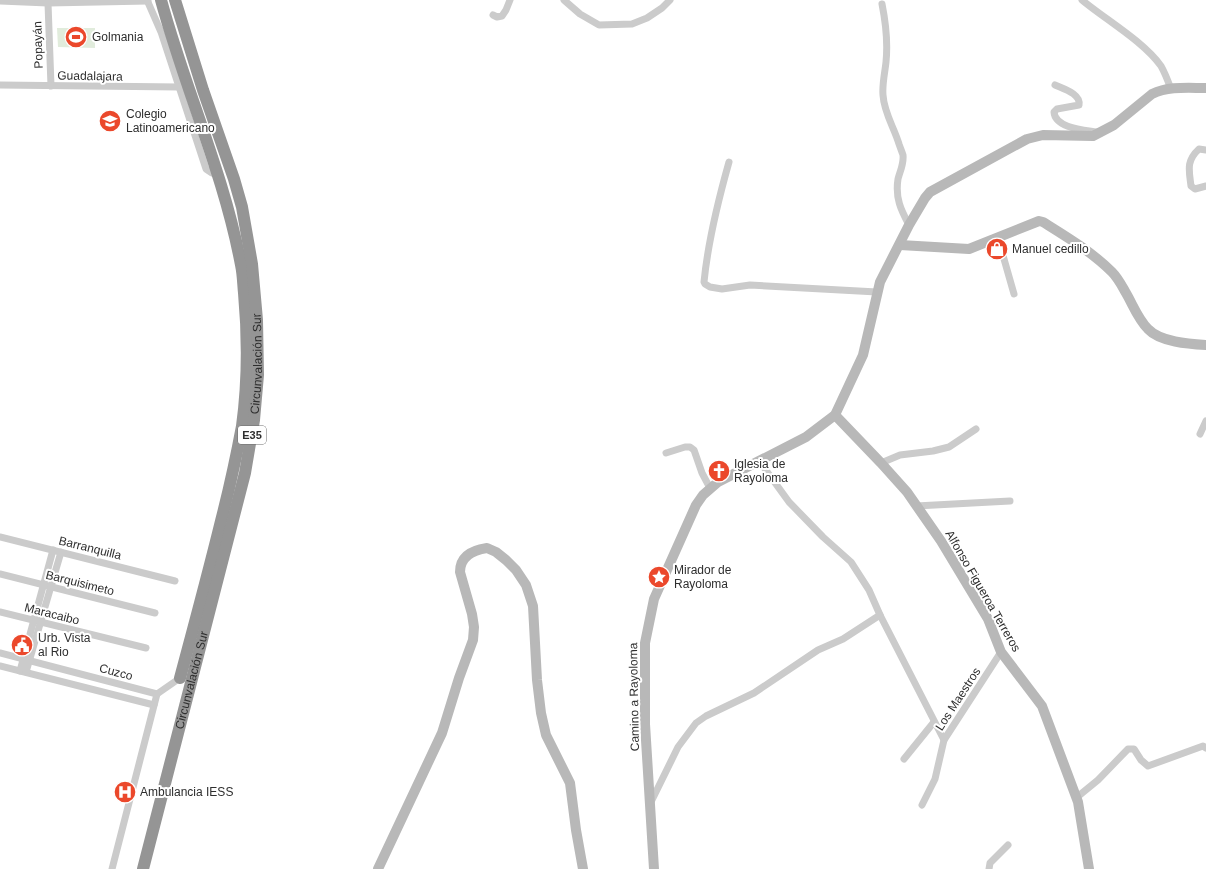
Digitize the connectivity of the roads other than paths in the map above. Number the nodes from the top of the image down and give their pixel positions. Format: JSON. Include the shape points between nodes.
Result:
{"nodes":[{"id":1,"x":150,"y":0,"type":"edge"},
{"id":2,"x":161,"y":0,"type":"edge"},
{"id":3,"x":175,"y":0,"type":"edge"},
{"id":4,"x":510,"y":0,"type":"edge"},
{"id":5,"x":564,"y":0,"type":"edge"},
{"id":6,"x":670,"y":0,"type":"edge"},
{"id":7,"x":1082,"y":0,"type":"edge"},
{"id":8,"x":0,"y":1,"type":"edge"},
{"id":9,"x":48,"y":3,"type":"junction"},
{"id":10,"x":882,"y":4,"type":"dead end"},
{"id":11,"x":493,"y":15,"type":"dead end"},
{"id":12,"x":166,"y":17,"type":"junction"},
{"id":13,"x":165,"y":31,"type":"junction"},
{"id":14,"x":0,"y":85,"type":"edge"},
{"id":15,"x":1055,"y":85,"type":"dead end"},
{"id":16,"x":51,"y":86,"type":"junction"},
{"id":17,"x":179,"y":87,"type":"junction"},
{"id":18,"x":1171,"y":88,"type":"junction"},
{"id":19,"x":1206,"y":88,"type":"edge"},
{"id":20,"x":1100,"y":132,"type":"junction"},
{"id":21,"x":1206,"y":150,"type":"edge"},
{"id":22,"x":729,"y":162,"type":"dead end"},
{"id":23,"x":218,"y":174,"type":"junction"},
{"id":24,"x":1206,"y":186,"type":"edge"},
{"id":25,"x":909,"y":225,"type":"junction"},
{"id":26,"x":998,"y":238,"type":"junction"},
{"id":27,"x":900,"y":244,"type":"junction"},
{"id":28,"x":877,"y":292,"type":"junction"},
{"id":29,"x":1014,"y":294,"type":"dead end"},
{"id":30,"x":1205,"y":346,"type":"edge"},
{"id":31,"x":835,"y":416,"type":"junction"},
{"id":32,"x":1206,"y":420,"type":"edge"},
{"id":33,"x":976,"y":429,"type":"dead end"},
{"id":34,"x":1200,"y":434,"type":"dead end"},
{"id":35,"x":666,"y":454,"type":"dead end"},
{"id":36,"x":760,"y":462,"type":"junction"},
{"id":37,"x":881,"y":463,"type":"junction"},
{"id":38,"x":710,"y":488,"type":"junction"},
{"id":39,"x":1010,"y":501,"type":"dead end"},
{"id":40,"x":916,"y":506,"type":"junction"},
{"id":41,"x":0,"y":537,"type":"edge"},
{"id":42,"x":53,"y":550,"type":"junction"},
{"id":43,"x":61,"y":552,"type":"junction"},
{"id":44,"x":0,"y":574,"type":"edge"},
{"id":45,"x":175,"y":581,"type":"dead end"},
{"id":46,"x":44,"y":585,"type":"junction"},
{"id":47,"x":51,"y":587,"type":"junction"},
{"id":48,"x":0,"y":612,"type":"edge"},
{"id":49,"x":155,"y":613,"type":"dead end"},
{"id":50,"x":880,"y":615,"type":"junction"},
{"id":51,"x":37,"y":621,"type":"junction"},
{"id":52,"x":146,"y":648,"type":"dead end"},
{"id":53,"x":1001,"y":652,"type":"junction"},
{"id":54,"x":0,"y":653,"type":"edge"},
{"id":55,"x":26,"y":660,"type":"junction"},
{"id":56,"x":0,"y":666,"type":"edge"},
{"id":57,"x":23,"y":671,"type":"junction"},
{"id":58,"x":180,"y":678,"type":"joint"},
{"id":59,"x":157,"y":694,"type":"junction"},
{"id":60,"x":154,"y":705,"type":"junction"},
{"id":61,"x":934,"y":722,"type":"junction"},
{"id":62,"x":944,"y":740,"type":"junction"},
{"id":63,"x":1206,"y":748,"type":"edge"},
{"id":64,"x":904,"y":759,"type":"dead end"},
{"id":65,"x":1076,"y":798,"type":"junction"},
{"id":66,"x":650,"y":804,"type":"junction"},
{"id":67,"x":922,"y":805,"type":"dead end"},
{"id":68,"x":1008,"y":845,"type":"dead end"},
{"id":69,"x":112,"y":869,"type":"edge"},
{"id":70,"x":144,"y":869,"type":"edge"},
{"id":71,"x":378,"y":869,"type":"edge"},
{"id":72,"x":583,"y":869,"type":"edge"},
{"id":73,"x":654,"y":869,"type":"edge"},
{"id":74,"x":989,"y":869,"type":"edge"},
{"id":75,"x":1089,"y":869,"type":"edge"}],
"edges":[{"from":1,"to":9,"type":"street"},
{"from":1,"to":12,"type":"highway"},
{"from":1,"to":13,"type":"street"},
{"from":2,"to":12,"type":"highway","name":"Circunvalación Sur","number":"E35"},
{"from":3,"to":70,"type":"highway","name":"Circunvalación Sur","number":"E35","via":[[244,214],[254,276],[258,375],[245,473]]},
{"from":4,"to":11,"type":"street","via":[[502,16]]},
{"from":5,"to":6,"type":"street","via":[[580,14],[599,25],[632,24],[647,18]]},
{"from":7,"to":18,"type":"street","via":[[1151,55]]},
{"from":8,"to":9,"type":"street"},
{"from":9,"to":16,"type":"street","name":"Popayán"},
{"from":10,"to":25,"type":"street","via":[[887,40],[882,93],[886,112],[903,155],[897,192],[899,208]]},
{"from":12,"to":13,"type":"highway","name":"Circunvalación Sur","number":"E35"},
{"from":13,"to":17,"type":"street"},
{"from":13,"to":23,"type":"highway","name":"Circunvalación Sur","number":"E35","via":[[178,57]]},
{"from":14,"to":16,"type":"street","name":"Guadalajara"},
{"from":15,"to":20,"type":"street","via":[[1075,95],[1080,104],[1057,109],[1054,116],[1074,129]]},
{"from":16,"to":17,"type":"street","name":"Guadalajara"},
{"from":17,"to":23,"type":"street","via":[[206,169]]},
{"from":18,"to":19,"type":"street","name":"Camino a Rayoloma"},
{"from":18,"to":20,"type":"street","name":"Camino a Rayoloma","via":[[1152,94],[1114,125]]},
{"from":20,"to":25,"type":"street","name":"Camino a Rayoloma","via":[[1093,136],[1043,135],[1027,139],[930,192]]},
{"from":21,"to":24,"type":"street","via":[[1199,149],[1188,164],[1191,186],[1195,189]]},
{"from":22,"to":28,"type":"street","via":[[714,216],[704,284],[722,289],[750,285]]},
{"from":23,"to":58,"type":"highway","name":"Circunvalación Sur","number":"E35","via":[[242,267],[247,335],[246,392],[229,488]]},
{"from":25,"to":27,"type":"street","name":"Camino a Rayoloma"},
{"from":26,"to":27,"type":"street","via":[[969,249]]},
{"from":26,"to":29,"type":"street"},
{"from":26,"to":30,"type":"street","via":[[1044,222],[1087,250],[1114,274],[1139,317],[1156,336]]},
{"from":27,"to":28,"type":"street","name":"Camino a Rayoloma"},
{"from":28,"to":31,"type":"street","name":"Camino a Rayoloma","via":[[863,355]]},
{"from":31,"to":36,"type":"street","name":"Camino a Rayoloma","via":[[806,437]]},
{"from":31,"to":37,"type":"street","name":"Alfonso Figueroa Terreros"},
{"from":32,"to":34,"type":"street"},
{"from":33,"to":37,"type":"street","via":[[949,447],[900,455]]},
{"from":35,"to":38,"type":"street","via":[[685,447],[694,450]]},
{"from":36,"to":38,"type":"street","name":"Camino a Rayoloma"},
{"from":36,"to":50,"type":"street","via":[[789,502],[851,562],[869,590]]},
{"from":37,"to":40,"type":"street","name":"Alfonso Figueroa Terreros"},
{"from":38,"to":66,"type":"street","name":"Camino a Rayoloma","via":[[696,505],[654,599],[645,643],[645,724]]},
{"from":39,"to":40,"type":"street"},
{"from":40,"to":53,"type":"street","name":"Alfonso Figueroa Terreros","via":[[941,541],[988,620]]},
{"from":41,"to":42,"type":"street","name":"Barranquilla"},
{"from":42,"to":43,"type":"street","name":"Barranquilla"},
{"from":42,"to":46,"type":"street"},
{"from":43,"to":45,"type":"street","name":"Barranquilla"},
{"from":43,"to":47,"type":"street"},
{"from":44,"to":46,"type":"street","name":"Barquisimeto"},
{"from":46,"to":47,"type":"street","name":"Barquisimeto"},
{"from":46,"to":51,"type":"street"},
{"from":47,"to":49,"type":"street","name":"Barquisimeto"},
{"from":47,"to":51,"type":"street"},
{"from":48,"to":51,"type":"street","name":"Maracaibo"},
{"from":50,"to":61,"type":"street"},
{"from":50,"to":66,"type":"street","via":[[843,639],[818,650],[754,693],[696,723],[678,748]]},
{"from":51,"to":52,"type":"street","name":"Maracaibo"},
{"from":51,"to":55,"type":"street"},
{"from":53,"to":62,"type":"street","name":"Los Maestros"},
{"from":53,"to":65,"type":"street","name":"Alfonso Figueroa Terreros","via":[[1042,706]]},
{"from":54,"to":55,"type":"street","name":"Cuzco"},
{"from":55,"to":57,"type":"street"},
{"from":55,"to":59,"type":"street","name":"Cuzco"},
{"from":56,"to":57,"type":"street","name":"Cuzco"},
{"from":57,"to":60,"type":"street","name":"Cuzco"},
{"from":58,"to":59,"type":"street"},
{"from":59,"to":60,"type":"street"},
{"from":60,"to":69,"type":"street"},
{"from":61,"to":62,"type":"street"},
{"from":61,"to":64,"type":"street"},
{"from":62,"to":67,"type":"street","name":"Los Maestros","via":[[935,779]]},
{"from":63,"to":65,"type":"street","via":[[1203,746],[1148,766],[1134,749],[1128,749]]},
{"from":65,"to":75,"type":"street","name":"Alfonso Figueroa Terreros"},
{"from":66,"to":73,"type":"street","name":"Camino a Rayoloma"},
{"from":68,"to":74,"type":"street","via":[[990,863]]},
{"from":71,"to":72,"type":"street","via":[[442,733],[473,640],[472,614],[460,572],[462,560],[469,553],[487,548],[496,552],[516,570],[526,585],[533,606],[537,680],[544,728],[570,783]]}]}
